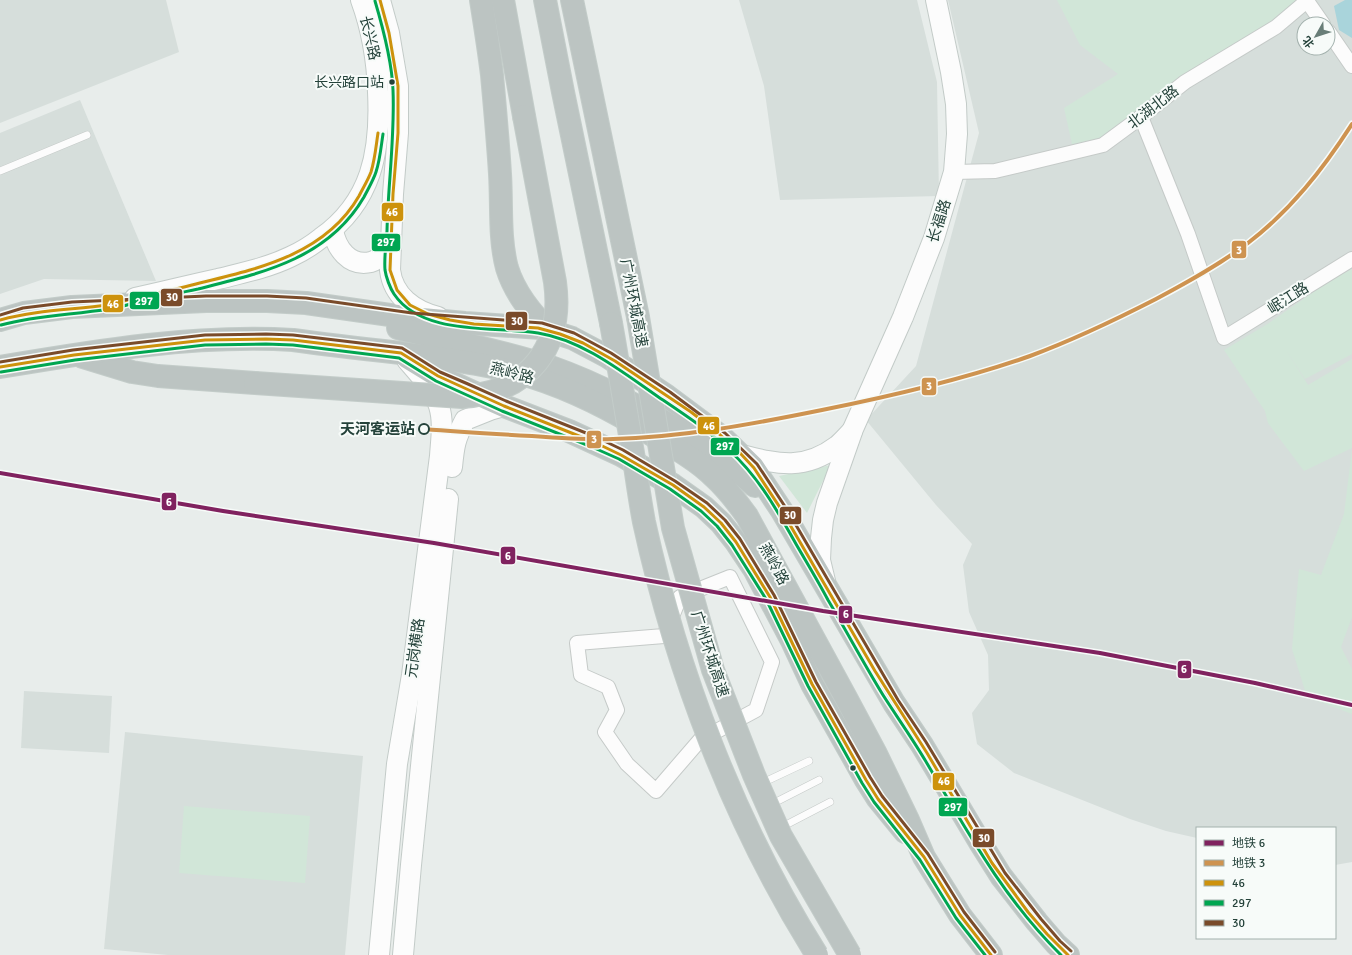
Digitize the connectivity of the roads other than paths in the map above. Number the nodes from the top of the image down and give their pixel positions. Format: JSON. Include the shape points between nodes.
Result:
{"nodes":[{"id":1,"x":361,"y":0,"type":"edge"},
{"id":2,"x":380,"y":0,"type":"edge"},
{"id":3,"x":481,"y":0,"type":"edge"},
{"id":4,"x":503,"y":0,"type":"edge"},
{"id":5,"x":545,"y":0,"type":"edge"},
{"id":6,"x":572,"y":0,"type":"edge"},
{"id":7,"x":936,"y":0,"type":"edge"},
{"id":8,"x":1308,"y":0,"type":"edge"},
{"id":9,"x":1318,"y":16,"type":"edge"},
{"id":10,"x":1336,"y":43,"type":"edge"},
{"id":11,"x":1352,"y":66,"type":"edge"},
{"id":12,"x":1141,"y":117,"type":"junction"},
{"id":13,"x":88,"y":135,"type":"dead end"},
{"id":14,"x":0,"y":171,"type":"edge"},
{"id":15,"x":954,"y":172,"type":"junction"},
{"id":16,"x":333,"y":230,"type":"junction"},
{"id":17,"x":391,"y":247,"type":"junction"},
{"id":18,"x":1352,"y":259,"type":"edge"},
{"id":19,"x":306,"y":303,"type":"junction"},
{"id":20,"x":106,"y":305,"type":"junction"},
{"id":21,"x":0,"y":320,"type":"edge"},
{"id":22,"x":465,"y":323,"type":"junction"},
{"id":23,"x":549,"y":330,"type":"junction"},
{"id":24,"x":401,"y":353,"type":"junction"},
{"id":25,"x":74,"y":355,"type":"junction"},
{"id":26,"x":0,"y":367,"type":"edge"},
{"id":27,"x":504,"y":406,"type":"junction"},
{"id":28,"x":853,"y":429,"type":"junction"},
{"id":29,"x":448,"y":445,"type":"junction"},
{"id":30,"x":741,"y":455,"type":"junction"},
{"id":31,"x":782,"y":511,"type":"junction"},
{"id":32,"x":827,"y":587,"type":"junction"},
{"id":33,"x":605,"y":732,"type":"joint"},
{"id":34,"x":809,"y":761,"type":"dead end"},
{"id":35,"x":819,"y":780,"type":"dead end"},
{"id":36,"x":751,"y":789,"type":"dead end"},
{"id":37,"x":830,"y":802,"type":"dead end"},
{"id":38,"x":761,"y":810,"type":"dead end"},
{"id":39,"x":772,"y":831,"type":"dead end"},
{"id":40,"x":924,"y":857,"type":"junction"},
{"id":41,"x":379,"y":955,"type":"edge"},
{"id":42,"x":403,"y":955,"type":"edge"},
{"id":43,"x":817,"y":955,"type":"edge"},
{"id":44,"x":850,"y":955,"type":"edge"},
{"id":45,"x":991,"y":955,"type":"edge"},
{"id":46,"x":1068,"y":955,"type":"edge"}],
"edges":[{"from":1,"to":16,"type":"street","name":"长兴路","via":[[377,64],[378,133],[375,157],[367,182],[346,216]]},
{"from":2,"to":17,"type":"street","name":"长兴路","via":[[389,33],[398,86],[398,133]]},
{"from":3,"to":23,"type":"highway","via":[[492,75],[502,233],[507,267],[526,304]]},
{"from":4,"to":25,"type":"highway","bridge":true,"via":[[557,300],[554,327],[542,356],[522,377],[503,389],[462,397],[158,376],[132,372]]},
{"from":5,"to":43,"type":"highway","name":"广州环城高速","bridge":true,"via":[[611,323],[644,520],[669,620],[688,679],[729,786],[784,900]]},
{"from":6,"to":44,"type":"highway","name":"广州环城高速","bridge":true,"via":[[638,317],[673,528],[712,670],[781,836]]},
{"from":7,"to":15,"type":"street","name":"长福路","via":[[956,104]]},
{"from":8,"to":9,"type":"street","name":"北湖北路"},
{"from":8,"to":12,"type":"street","name":"北湖北路","via":[[1276,27],[1185,82]]},
{"from":10,"to":11,"type":"street"},
{"from":12,"to":15,"type":"street","name":"北湖北路","via":[[1103,145],[995,171]]},
{"from":12,"to":18,"type":"street","name":"岷江路","via":[[1188,234],[1224,338]]},
{"from":13,"to":14,"type":"lane"},
{"from":15,"to":28,"type":"street","name":"长福路","via":[[929,252]]},
{"from":16,"to":17,"type":"street","via":[[335,240],[347,258],[360,263],[372,262]]},
{"from":16,"to":20,"type":"street","name":"长兴路","via":[[290,258],[265,267]]},
{"from":17,"to":22,"type":"street","name":"长兴路","via":[[391,279],[405,301],[427,314]]},
{"from":19,"to":20,"type":"highway","via":[[243,300]]},
{"from":19,"to":22,"type":"highway"},
{"from":19,"to":31,"type":"highway","via":[[523,358],[602,387],[640,407],[711,452],[748,480]]},
{"from":20,"to":21,"type":"highway","via":[[48,309]]},
{"from":22,"to":23,"type":"highway"},
{"from":23,"to":30,"type":"highway","via":[[572,338],[608,357],[697,418]]},
{"from":24,"to":25,"type":"highway","name":"燕岭路","via":[[293,340],[240,339],[191,341]]},
{"from":24,"to":27,"type":"highway","via":[[438,376]]},
{"from":24,"to":29,"type":"street","name":"元岗横路","via":[[434,395]]},
{"from":24,"to":40,"type":"highway","name":"燕岭路","via":[[484,366],[531,377],[567,390],[600,404],[636,425],[714,476],[747,516],[766,550],[876,754]]},
{"from":25,"to":26,"type":"highway","name":"燕岭路"},
{"from":27,"to":29,"type":"street","name":"元岗横路","via":[[465,420]]},
{"from":27,"to":40,"type":"highway","via":[[569,431],[621,455],[673,485],[721,523],[736,542],[770,597],[812,684],[866,780]]},
{"from":28,"to":30,"type":"street","name":"长福路","via":[[837,446],[801,463],[768,462]]},
{"from":28,"to":32,"type":"street","name":"长福路","via":[[823,520],[820,560]]},
{"from":29,"to":41,"type":"street","name":"元岗横路","via":[[397,764]]},
{"from":29,"to":42,"type":"street","name":"元岗横路"},
{"from":30,"to":31,"type":"highway","via":[[753,467]]},
{"from":31,"to":32,"type":"highway"},
{"from":32,"to":46,"type":"highway","via":[[894,703],[1001,876],[1036,922]]},
{"from":33,"to":33,"type":"street","via":[[627,764],[656,791],[700,740],[756,710],[772,662],[730,577],[680,597],[664,636],[577,643],[581,675],[608,687],[617,710]]},
{"from":34,"to":36,"type":"lane"},
{"from":35,"to":38,"type":"lane"},
{"from":37,"to":39,"type":"lane"},
{"from":40,"to":45,"type":"highway","name":"燕岭路","via":[[960,916]]}]}
